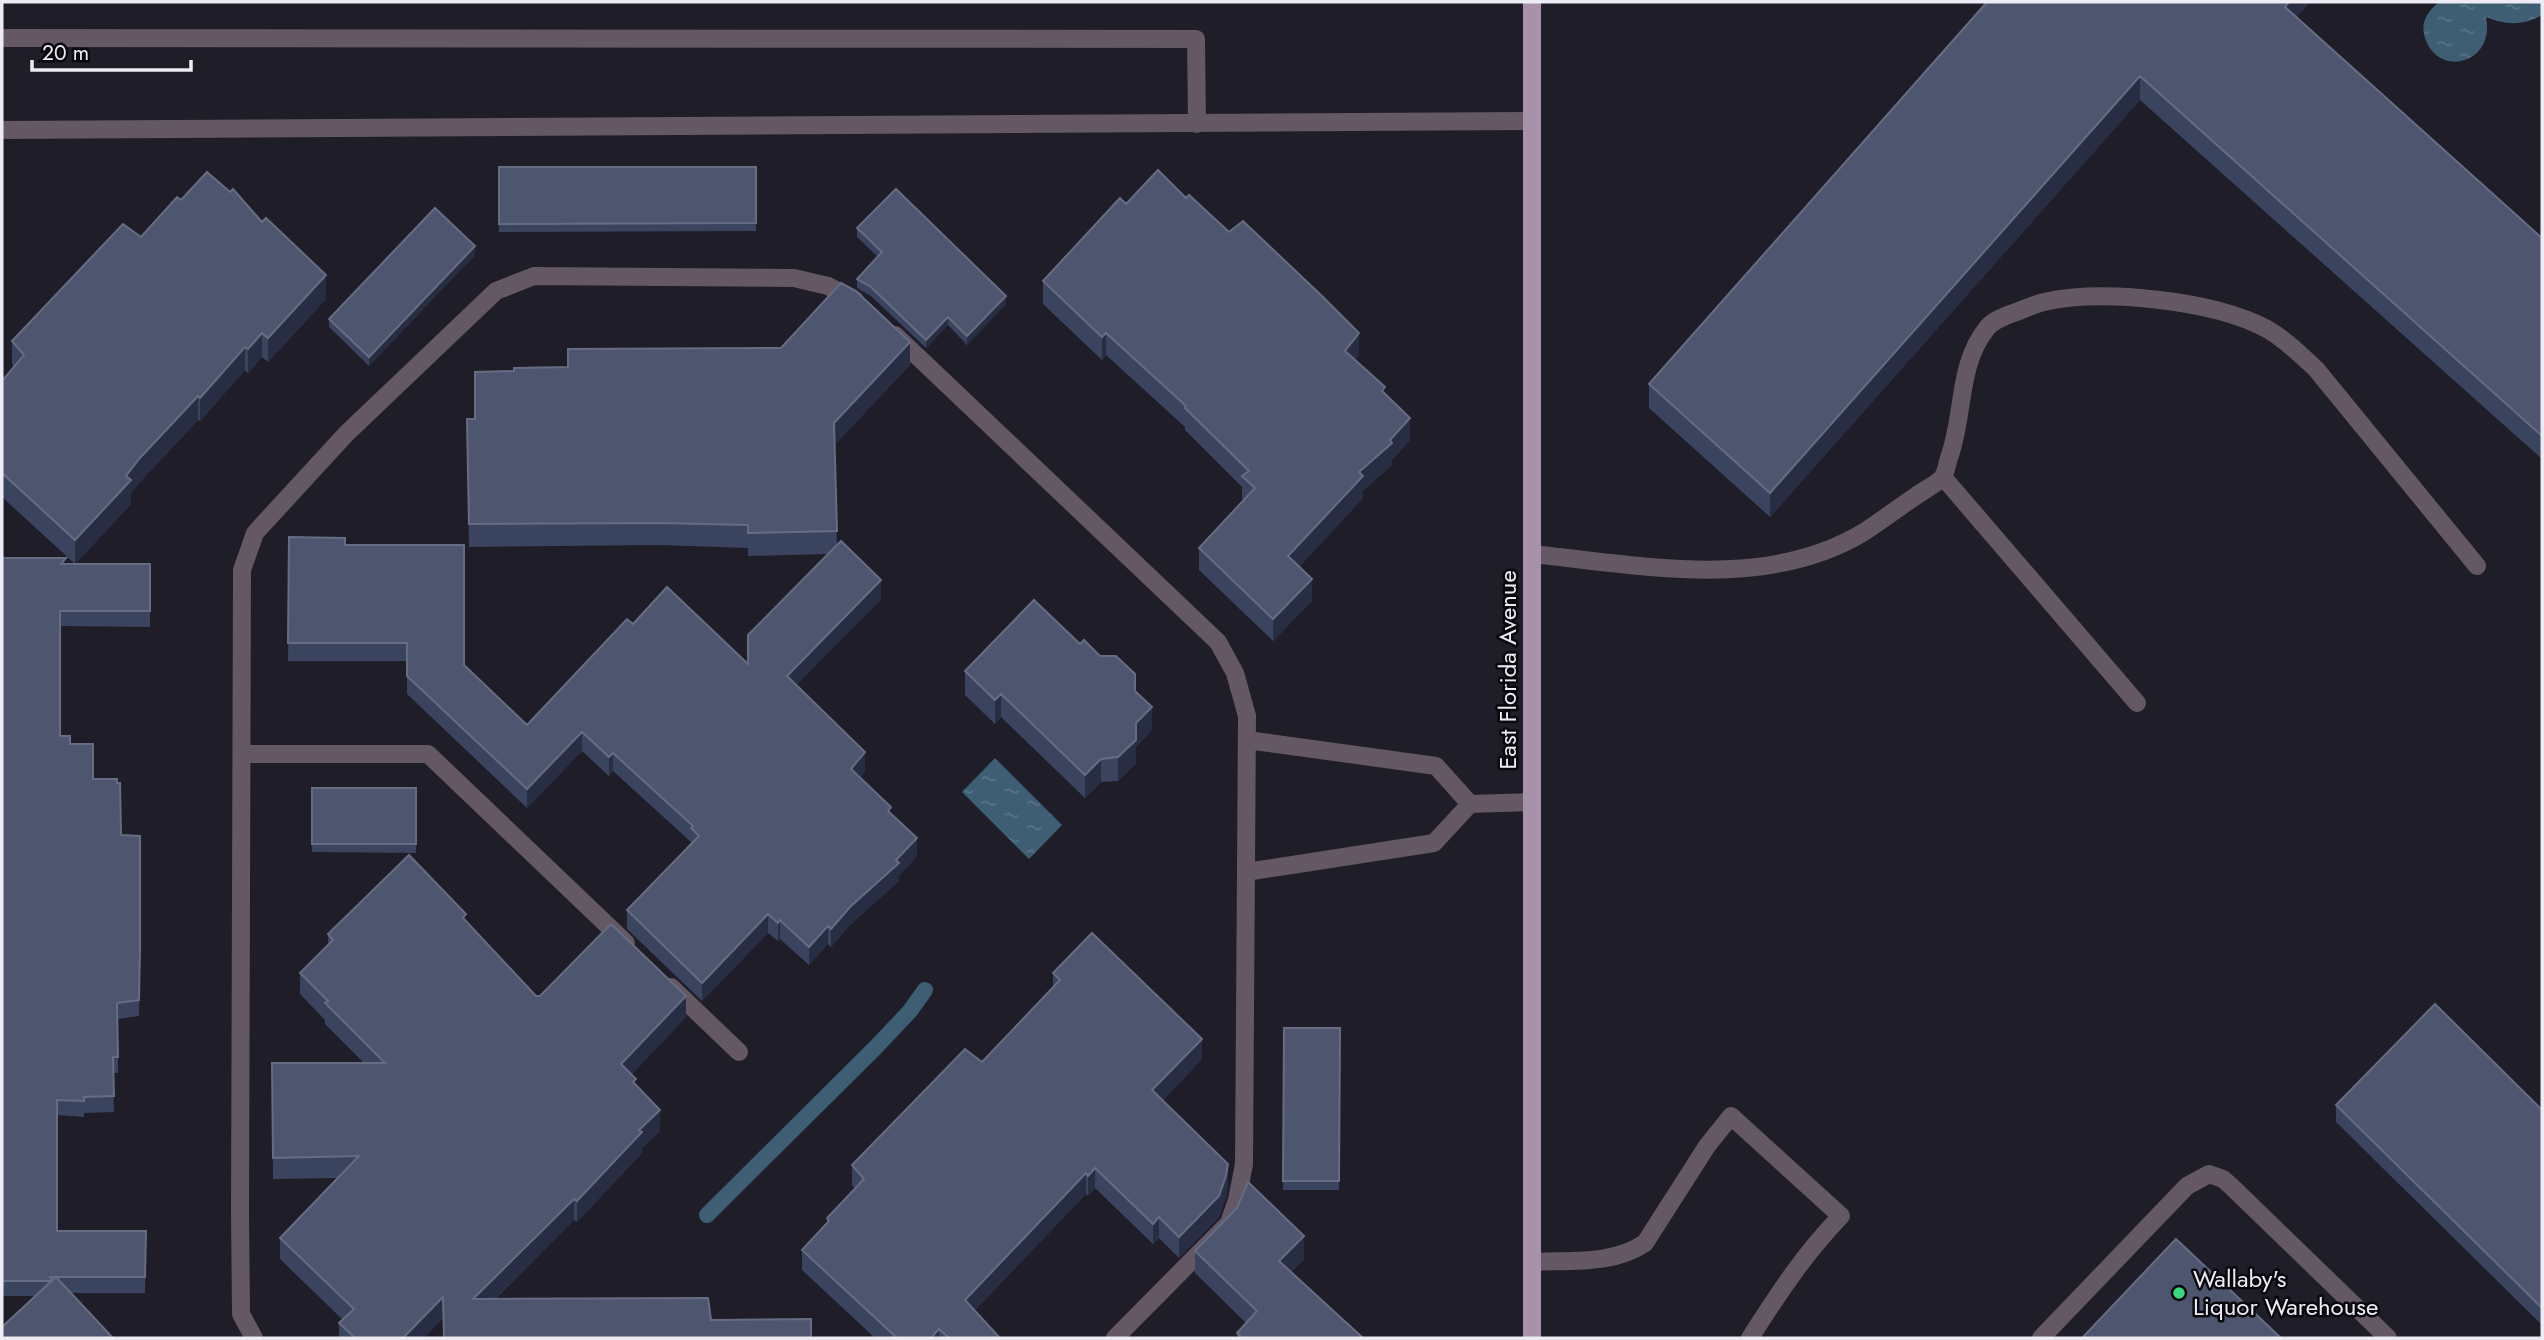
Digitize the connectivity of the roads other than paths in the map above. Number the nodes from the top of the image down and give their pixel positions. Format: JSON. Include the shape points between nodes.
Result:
{"nodes":[{"id":1,"x":1532,"y":2,"type":"edge"},
{"id":2,"x":2,"y":38,"type":"edge"},
{"id":3,"x":1532,"y":121,"type":"junction"},
{"id":4,"x":1197,"y":124,"type":"junction"},
{"id":5,"x":2,"y":130,"type":"edge"},
{"id":6,"x":1943,"y":477,"type":"junction"},
{"id":7,"x":1532,"y":554,"type":"junction"},
{"id":8,"x":2477,"y":566,"type":"dead end"},
{"id":9,"x":2137,"y":703,"type":"dead end"},
{"id":10,"x":1247,"y":740,"type":"junction"},
{"id":11,"x":242,"y":754,"type":"junction"},
{"id":12,"x":1532,"y":802,"type":"junction"},
{"id":13,"x":1470,"y":804,"type":"junction"},
{"id":14,"x":1246,"y":872,"type":"junction"},
{"id":15,"x":639,"y":956,"type":"edge"},
{"id":16,"x":659,"y":975,"type":"edge"},
{"id":17,"x":739,"y":1052,"type":"dead end"},
{"id":18,"x":1532,"y":1262,"type":"junction"},
{"id":19,"x":254,"y":1338,"type":"edge"},
{"id":20,"x":1115,"y":1338,"type":"edge"},
{"id":21,"x":1532,"y":1338,"type":"edge"},
{"id":22,"x":1750,"y":1338,"type":"edge"},
{"id":23,"x":2041,"y":1338,"type":"edge"},
{"id":24,"x":2388,"y":1338,"type":"edge"}],
"edges":[{"from":1,"to":3,"type":"main road","name":"East Florida Avenue"},
{"from":2,"to":4,"type":"lane","via":[[1196,39]]},
{"from":3,"to":4,"type":"lane"},
{"from":3,"to":7,"type":"main road","name":"East Florida Avenue"},
{"from":4,"to":5,"type":"lane"},
{"from":6,"to":7,"type":"lane","via":[[1862,533],[1804,560],[1758,568],[1690,568]]},
{"from":6,"to":8,"type":"lane","via":[[1961,415],[1968,360],[1988,325],[2043,302],[2069,299],[2186,304],[2267,329],[2316,369]]},
{"from":6,"to":9,"type":"lane"},
{"from":7,"to":12,"type":"main road","name":"East Florida Avenue"},
{"from":10,"to":11,"type":"lane","via":[[1247,716],[1235,674],[1217,642],[863,304],[828,286],[794,278],[534,276],[496,291],[346,434],[255,533],[242,570]]},
{"from":10,"to":13,"type":"lane","via":[[1436,766]]},
{"from":10,"to":14,"type":"lane"},
{"from":11,"to":15,"type":"lane","via":[[428,754]]},
{"from":11,"to":19,"type":"lane","via":[[241,1314]]},
{"from":12,"to":13,"type":"lane"},
{"from":12,"to":18,"type":"main road","name":"East Florida Avenue"},
{"from":13,"to":14,"type":"lane","via":[[1434,843]]},
{"from":14,"to":20,"type":"lane","via":[[1244,1164],[1237,1200],[1229,1223]]},
{"from":16,"to":17,"type":"lane"},
{"from":18,"to":21,"type":"main road","name":"East Florida Avenue"},
{"from":18,"to":22,"type":"lane","via":[[1612,1257],[1645,1243],[1731,1116],[1841,1216],[1791,1273]]},
{"from":23,"to":24,"type":"lane","via":[[2187,1186],[2209,1174],[2231,1186]]}]}
